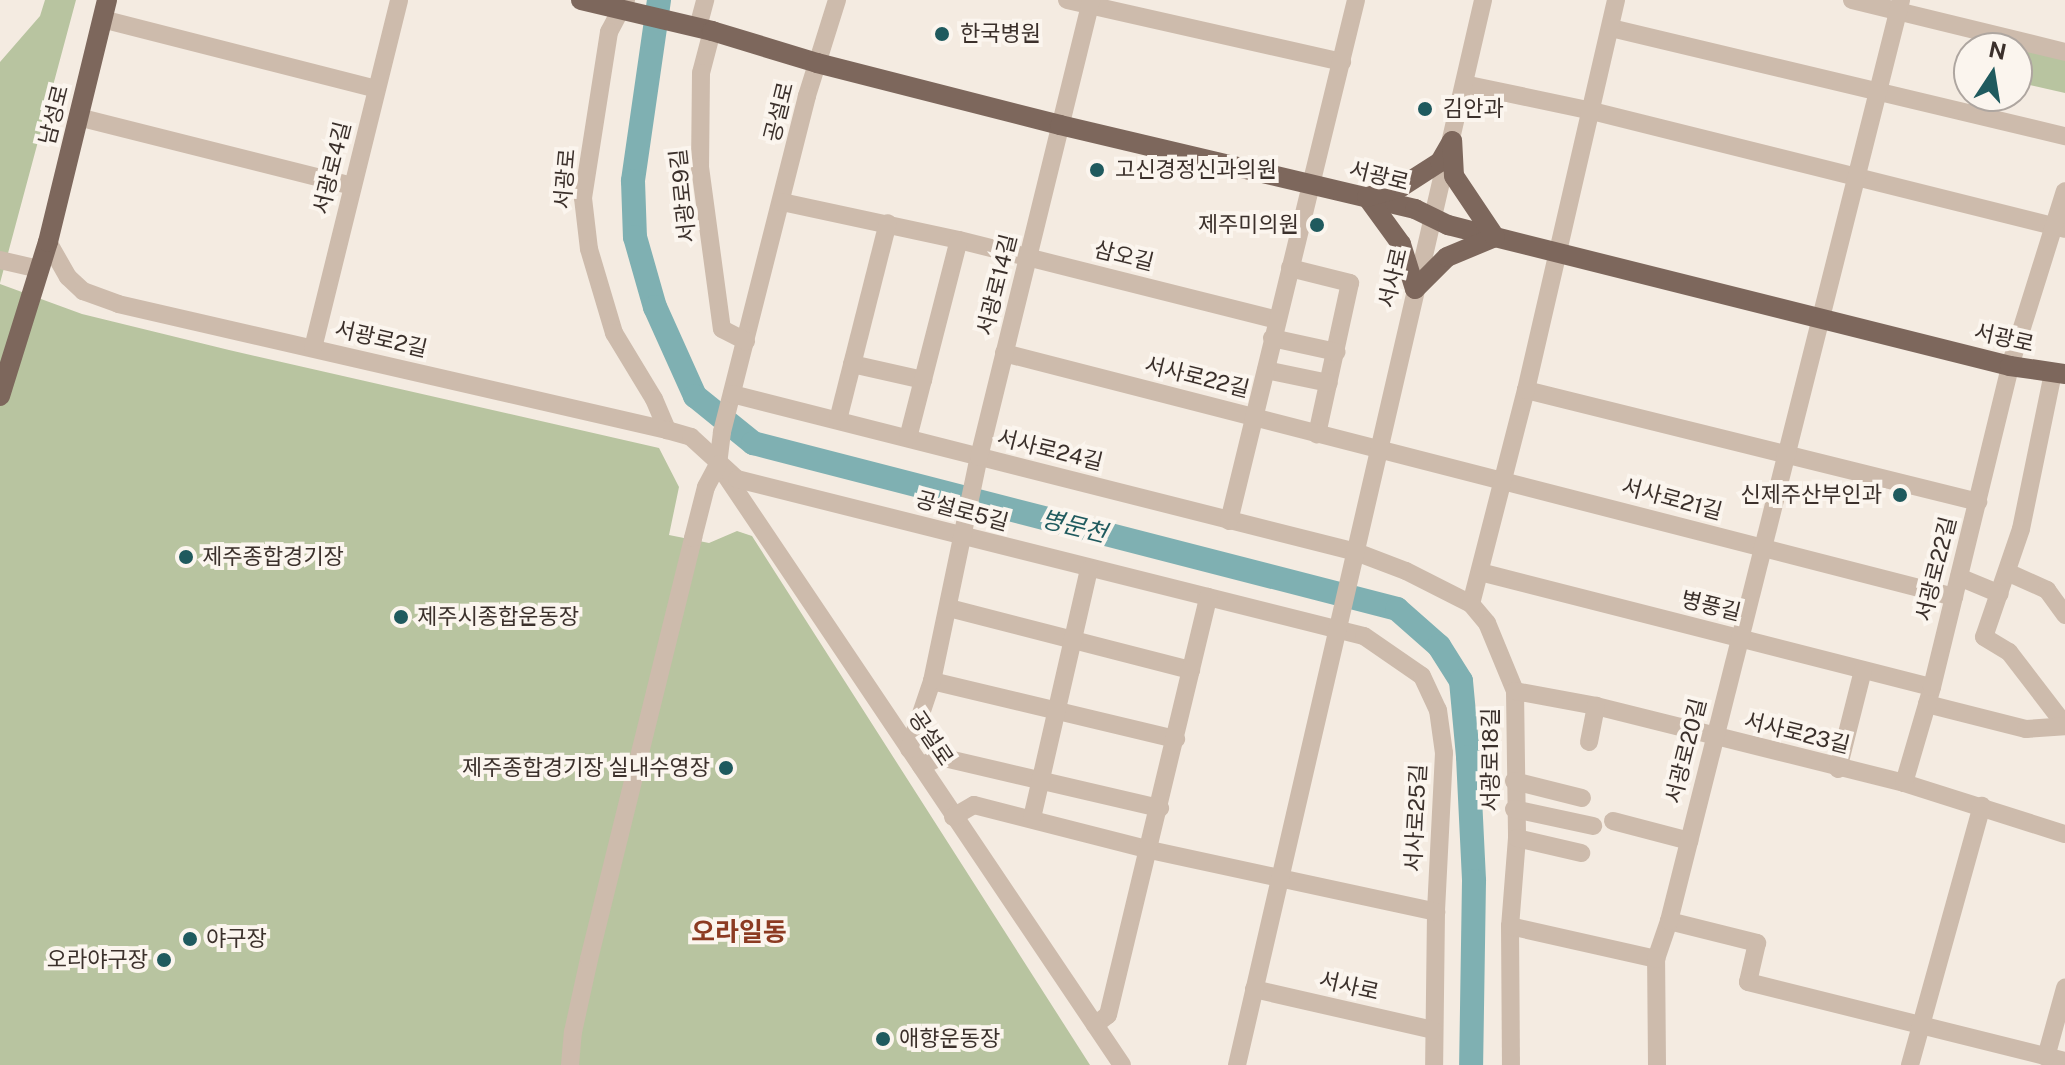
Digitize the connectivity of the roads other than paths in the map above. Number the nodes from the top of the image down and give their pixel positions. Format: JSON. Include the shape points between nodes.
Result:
{"nodes":[{"id":1,"x":399,"y":0,"type":"edge"},
{"id":2,"x":581,"y":0,"type":"edge"},
{"id":3,"x":705,"y":0,"type":"edge"},
{"id":4,"x":837,"y":0,"type":"edge"},
{"id":5,"x":1067,"y":0,"type":"edge"},
{"id":6,"x":1356,"y":0,"type":"edge"},
{"id":7,"x":1483,"y":0,"type":"edge"},
{"id":8,"x":1616,"y":0,"type":"edge"},
{"id":9,"x":1852,"y":0,"type":"edge"},
{"id":10,"x":1091,"y":3,"type":"edge"},
{"id":11,"x":625,"y":5,"type":"edge"},
{"id":12,"x":1900,"y":6,"type":"edge"},
{"id":13,"x":105,"y":10,"type":"edge"},
{"id":14,"x":696,"y":27,"type":"junction"},
{"id":15,"x":1611,"y":28,"type":"junction"},
{"id":16,"x":2065,"y":52,"type":"edge"},
{"id":17,"x":1342,"y":62,"type":"junction"},
{"id":18,"x":817,"y":63,"type":"junction"},
{"id":19,"x":1464,"y":84,"type":"junction"},
{"id":20,"x":376,"y":89,"type":"junction"},
{"id":21,"x":1878,"y":93,"type":"junction"},
{"id":22,"x":1592,"y":111,"type":"junction"},
{"id":23,"x":78,"y":117,"type":"junction"},
{"id":24,"x":1060,"y":125,"type":"junction"},
{"id":25,"x":2065,"y":136,"type":"edge"},
{"id":26,"x":1452,"y":141,"type":"junction"},
{"id":27,"x":1857,"y":178,"type":"junction"},
{"id":28,"x":1312,"y":183,"type":"junction"},
{"id":29,"x":352,"y":186,"type":"junction"},
{"id":30,"x":2065,"y":191,"type":"edge"},
{"id":31,"x":1367,"y":197,"type":"junction"},
{"id":32,"x":782,"y":202,"type":"junction"},
{"id":33,"x":1433,"y":215,"type":"junction"},
{"id":34,"x":888,"y":223,"type":"junction"},
{"id":35,"x":2060,"y":228,"type":"edge"},
{"id":36,"x":1495,"y":237,"type":"junction"},
{"id":37,"x":959,"y":240,"type":"junction"},
{"id":38,"x":48,"y":242,"type":"junction"},
{"id":39,"x":1558,"y":252,"type":"junction"},
{"id":40,"x":1030,"y":257,"type":"junction"},
{"id":41,"x":0,"y":260,"type":"edge"},
{"id":42,"x":1290,"y":268,"type":"junction"},
{"id":43,"x":39,"y":269,"type":"junction"},
{"id":44,"x":1415,"y":289,"type":"junction"},
{"id":45,"x":1821,"y":317,"type":"junction"},
{"id":46,"x":1277,"y":320,"type":"junction"},
{"id":47,"x":1272,"y":338,"type":"junction"},
{"id":48,"x":313,"y":348,"type":"junction"},
{"id":49,"x":744,"y":350,"type":"junction"},
{"id":50,"x":1336,"y":352,"type":"junction"},
{"id":51,"x":1004,"y":353,"type":"junction"},
{"id":52,"x":852,"y":364,"type":"junction"},
{"id":53,"x":2010,"y":366,"type":"junction"},
{"id":54,"x":1266,"y":370,"type":"junction"},
{"id":55,"x":2059,"y":373,"type":"edge"},
{"id":56,"x":923,"y":380,"type":"junction"},
{"id":57,"x":1329,"y":383,"type":"junction"},
{"id":58,"x":1526,"y":390,"type":"junction"},
{"id":59,"x":732,"y":394,"type":"junction"},
{"id":60,"x":0,"y":396,"type":"edge"},
{"id":61,"x":1253,"y":416,"type":"junction"},
{"id":62,"x":838,"y":420,"type":"junction"},
{"id":63,"x":667,"y":430,"type":"junction"},
{"id":64,"x":1317,"y":434,"type":"junction"},
{"id":65,"x":908,"y":438,"type":"junction"},
{"id":66,"x":1378,"y":448,"type":"junction"},
{"id":67,"x":1786,"y":452,"type":"junction"},
{"id":68,"x":978,"y":461,"type":"junction"},
{"id":69,"x":718,"y":464,"type":"junction"},
{"id":70,"x":1501,"y":479,"type":"junction"},
{"id":71,"x":1978,"y":502,"type":"junction"},
{"id":72,"x":1229,"y":521,"type":"junction"},
{"id":73,"x":965,"y":531,"type":"junction"},
{"id":74,"x":1764,"y":548,"type":"junction"},
{"id":75,"x":1354,"y":560,"type":"junction"},
{"id":76,"x":1089,"y":569,"type":"junction"},
{"id":77,"x":1480,"y":572,"type":"junction"},
{"id":78,"x":2007,"y":572,"type":"junction"},
{"id":79,"x":1959,"y":577,"type":"junction"},
{"id":80,"x":2000,"y":594,"type":"junction"},
{"id":81,"x":1208,"y":597,"type":"junction"},
{"id":82,"x":1954,"y":597,"type":"junction"},
{"id":83,"x":1471,"y":604,"type":"junction"},
{"id":84,"x":949,"y":608,"type":"junction"},
{"id":85,"x":2065,"y":615,"type":"edge"},
{"id":86,"x":1338,"y":624,"type":"junction"},
{"id":87,"x":1740,"y":638,"type":"junction"},
{"id":88,"x":1073,"y":640,"type":"junction"},
{"id":89,"x":1191,"y":670,"type":"junction"},
{"id":90,"x":1863,"y":670,"type":"junction"},
{"id":91,"x":932,"y":681,"type":"junction"},
{"id":92,"x":1515,"y":691,"type":"junction"},
{"id":93,"x":1929,"y":696,"type":"junction"},
{"id":94,"x":1596,"y":706,"type":"junction"},
{"id":95,"x":1058,"y":709,"type":"junction"},
{"id":96,"x":2065,"y":725,"type":"edge"},
{"id":97,"x":1714,"y":737,"type":"junction"},
{"id":98,"x":1176,"y":739,"type":"junction"},
{"id":99,"x":1589,"y":742,"type":"dead end"},
{"id":100,"x":909,"y":749,"type":"junction"},
{"id":101,"x":921,"y":766,"type":"junction"},
{"id":102,"x":1838,"y":769,"type":"junction"},
{"id":103,"x":1041,"y":780,"type":"junction"},
{"id":104,"x":1514,"y":781,"type":"junction"},
{"id":105,"x":1904,"y":783,"type":"junction"},
{"id":106,"x":1582,"y":798,"type":"dead end"},
{"id":107,"x":1982,"y":806,"type":"junction"},
{"id":108,"x":1160,"y":808,"type":"junction"},
{"id":109,"x":1514,"y":809,"type":"junction"},
{"id":110,"x":953,"y":817,"type":"junction"},
{"id":111,"x":1032,"y":818,"type":"junction"},
{"id":112,"x":1613,"y":821,"type":"dead end"},
{"id":113,"x":1593,"y":826,"type":"dead end"},
{"id":114,"x":2065,"y":834,"type":"edge"},
{"id":115,"x":1517,"y":838,"type":"junction"},
{"id":116,"x":1689,"y":841,"type":"junction"},
{"id":117,"x":1150,"y":850,"type":"junction"},
{"id":118,"x":1581,"y":853,"type":"dead end"},
{"id":119,"x":1279,"y":878,"type":"junction"},
{"id":120,"x":1436,"y":912,"type":"junction"},
{"id":121,"x":1669,"y":921,"type":"junction"},
{"id":122,"x":1510,"y":926,"type":"junction"},
{"id":123,"x":1656,"y":959,"type":"junction"},
{"id":124,"x":2065,"y":988,"type":"edge"},
{"id":125,"x":1254,"y":989,"type":"junction"},
{"id":126,"x":1095,"y":1025,"type":"junction"},
{"id":127,"x":1922,"y":1026,"type":"junction"},
{"id":128,"x":1433,"y":1030,"type":"junction"},
{"id":129,"x":2046,"y":1057,"type":"junction"},
{"id":130,"x":2065,"y":1061,"type":"edge"},
{"id":131,"x":570,"y":1065,"type":"edge"},
{"id":132,"x":1122,"y":1065,"type":"edge"},
{"id":133,"x":1237,"y":1065,"type":"edge"},
{"id":134,"x":1434,"y":1065,"type":"edge"},
{"id":135,"x":1511,"y":1065,"type":"edge"},
{"id":136,"x":1657,"y":1065,"type":"edge"},
{"id":137,"x":1910,"y":1065,"type":"edge"}],
"edges":[{"from":1,"to":20,"type":"street","name":"서광로4길"},
{"from":2,"to":11,"type":"main road"},
{"from":3,"to":14,"type":"street","name":"서광로9길"},
{"from":4,"to":18,"type":"street","name":"공설로"},
{"from":5,"to":10,"type":"street"},
{"from":6,"to":17,"type":"street"},
{"from":7,"to":19,"type":"street","name":"서사로"},
{"from":8,"to":15,"type":"street"},
{"from":9,"to":12,"type":"street"},
{"from":10,"to":17,"type":"street"},
{"from":10,"to":24,"type":"street","name":"서광로14길"},
{"from":11,"to":14,"type":"main road","name":"서광로"},
{"from":11,"to":63,"type":"street","name":"서광로","via":[[609,32],[583,198],[589,249],[614,333]]},
{"from":12,"to":16,"type":"street"},
{"from":12,"to":21,"type":"street","name":"서광로20길"},
{"from":13,"to":20,"type":"street"},
{"from":13,"to":23,"type":"main road","name":"남성로"},
{"from":14,"to":18,"type":"main road","name":"서광로"},
{"from":14,"to":49,"type":"street","name":"서광로9길","via":[[700,167],[722,329]]},
{"from":15,"to":21,"type":"street"},
{"from":15,"to":22,"type":"street"},
{"from":17,"to":28,"type":"street"},
{"from":18,"to":24,"type":"main road","name":"서광로"},
{"from":18,"to":32,"type":"street","name":"공설로"},
{"from":19,"to":22,"type":"street"},
{"from":19,"to":26,"type":"street","name":"서사로"},
{"from":20,"to":29,"type":"street","name":"서광로4길"},
{"from":21,"to":25,"type":"street"},
{"from":21,"to":27,"type":"street","name":"서광로20길"},
{"from":22,"to":27,"type":"street"},
{"from":22,"to":39,"type":"street"},
{"from":23,"to":29,"type":"street"},
{"from":23,"to":38,"type":"main road","name":"남성로"},
{"from":24,"to":28,"type":"main road","name":"서광로"},
{"from":24,"to":40,"type":"street","name":"서광로14길"},
{"from":26,"to":31,"type":"main road","via":[[1440,162],[1401,187]]},
{"from":26,"to":33,"type":"street","name":"서사로"},
{"from":26,"to":36,"type":"main road","via":[[1454,176]]},
{"from":27,"to":35,"type":"street"},
{"from":27,"to":45,"type":"street","name":"서광로20길"},
{"from":28,"to":31,"type":"main road","name":"서광로"},
{"from":28,"to":42,"type":"street"},
{"from":29,"to":48,"type":"street","name":"서광로4길"},
{"from":30,"to":35,"type":"street","name":"서광로22길"},
{"from":31,"to":33,"type":"main road","name":"서광로"},
{"from":31,"to":44,"type":"main road","via":[[1401,244]]},
{"from":32,"to":34,"type":"street","name":"삼오길"},
{"from":32,"to":49,"type":"street","name":"공설로"},
{"from":33,"to":36,"type":"main road","name":"서광로","via":[[1448,225]]},
{"from":33,"to":44,"type":"street","name":"서사로"},
{"from":34,"to":37,"type":"street","name":"삼오길"},
{"from":34,"to":52,"type":"street"},
{"from":35,"to":53,"type":"street","name":"서광로22길"},
{"from":36,"to":39,"type":"main road","name":"서광로"},
{"from":36,"to":44,"type":"main road","via":[[1447,257]]},
{"from":37,"to":40,"type":"street","name":"삼오길"},
{"from":37,"to":56,"type":"street"},
{"from":38,"to":43,"type":"main road","name":"남성로"},
{"from":38,"to":48,"type":"street","name":"서광로2길","via":[[68,277],[83,291],[118,304]]},
{"from":39,"to":45,"type":"main road","name":"서광로"},
{"from":39,"to":58,"type":"street"},
{"from":40,"to":46,"type":"street","name":"삼오길"},
{"from":40,"to":51,"type":"street","name":"서광로14길"},
{"from":41,"to":43,"type":"street"},
{"from":42,"to":46,"type":"street"},
{"from":42,"to":50,"type":"street","via":[[1350,283]]},
{"from":43,"to":60,"type":"main road","name":"남성로"},
{"from":44,"to":66,"type":"street","name":"서사로"},
{"from":45,"to":53,"type":"main road","name":"서광로"},
{"from":45,"to":67,"type":"street","name":"서광로20길"},
{"from":46,"to":47,"type":"street"},
{"from":47,"to":50,"type":"street"},
{"from":47,"to":54,"type":"street"},
{"from":48,"to":63,"type":"street","name":"서광로2길"},
{"from":49,"to":59,"type":"street","name":"공설로"},
{"from":50,"to":57,"type":"street"},
{"from":51,"to":61,"type":"street","name":"서사로22길"},
{"from":51,"to":68,"type":"street","name":"서광로14길"},
{"from":52,"to":56,"type":"street"},
{"from":52,"to":62,"type":"street"},
{"from":53,"to":55,"type":"main road","name":"서광로"},
{"from":53,"to":71,"type":"street","name":"서광로22길"},
{"from":54,"to":57,"type":"street"},
{"from":54,"to":61,"type":"street"},
{"from":55,"to":78,"type":"street"},
{"from":56,"to":65,"type":"street"},
{"from":57,"to":64,"type":"street"},
{"from":58,"to":67,"type":"street"},
{"from":58,"to":70,"type":"street"},
{"from":59,"to":62,"type":"street","name":"서사로24길"},
{"from":59,"to":69,"type":"street","name":"공설로"},
{"from":61,"to":64,"type":"street","name":"서사로22길"},
{"from":61,"to":72,"type":"street"},
{"from":62,"to":65,"type":"street","name":"서사로24길"},
{"from":63,"to":69,"type":"street","name":"서광로2길","via":[[691,437]]},
{"from":64,"to":66,"type":"street","name":"서사로22길"},
{"from":65,"to":68,"type":"street","name":"서사로24길"},
{"from":66,"to":70,"type":"street","name":"서사로21길"},
{"from":66,"to":75,"type":"street","name":"서사로"},
{"from":67,"to":71,"type":"street"},
{"from":67,"to":74,"type":"street","name":"서광로20길"},
{"from":68,"to":72,"type":"street","name":"서사로24길"},
{"from":68,"to":73,"type":"street","name":"서광로14길"},
{"from":69,"to":73,"type":"street","name":"공설로5길","via":[[737,479]]},
{"from":69,"to":100,"type":"street","name":"공설로"},
{"from":69,"to":131,"type":"street","via":[[706,487],[589,959]]},
{"from":70,"to":74,"type":"street","name":"서사로21길"},
{"from":70,"to":77,"type":"street"},
{"from":71,"to":79,"type":"street","name":"서광로22길"},
{"from":72,"to":75,"type":"street","name":"서사로24길"},
{"from":73,"to":76,"type":"street","name":"공설로5길"},
{"from":73,"to":84,"type":"street","name":"서광로14길"},
{"from":74,"to":82,"type":"street","name":"서사로21길"},
{"from":74,"to":87,"type":"street","name":"서광로20길"},
{"from":75,"to":83,"type":"street","name":"서광로18길","via":[[1406,571]]},
{"from":75,"to":86,"type":"street","name":"서사로"},
{"from":76,"to":81,"type":"street","name":"공설로5길"},
{"from":76,"to":88,"type":"street"},
{"from":77,"to":83,"type":"street"},
{"from":77,"to":87,"type":"street","name":"병풍길"},
{"from":78,"to":80,"type":"street"},
{"from":78,"to":85,"type":"street","via":[[2047,590]]},
{"from":79,"to":80,"type":"street"},
{"from":79,"to":82,"type":"street","name":"서광로22길"},
{"from":80,"to":96,"type":"street","via":[[1984,637],[2009,652]]},
{"from":81,"to":86,"type":"street","name":"공설로5길"},
{"from":81,"to":89,"type":"street"},
{"from":82,"to":93,"type":"street","name":"서광로22길"},
{"from":83,"to":92,"type":"street","name":"서광로18길","via":[[1487,623]]},
{"from":84,"to":88,"type":"street"},
{"from":84,"to":91,"type":"street","name":"서광로14길"},
{"from":86,"to":119,"type":"street"},
{"from":86,"to":120,"type":"street","name":"서사로25길","via":[[1422,676],[1438,710],[1444,753]]},
{"from":87,"to":90,"type":"street","name":"병풍길"},
{"from":87,"to":97,"type":"street","name":"서광로20길"},
{"from":88,"to":89,"type":"street"},
{"from":88,"to":95,"type":"street"},
{"from":89,"to":98,"type":"street"},
{"from":90,"to":93,"type":"street","name":"병풍길"},
{"from":90,"to":102,"type":"street"},
{"from":91,"to":95,"type":"street"},
{"from":91,"to":100,"type":"street","name":"서광로14길"},
{"from":92,"to":94,"type":"street","name":"서사로23길"},
{"from":92,"to":104,"type":"street","name":"서광로18길"},
{"from":93,"to":96,"type":"street","name":"병풍길","via":[[2026,729]]},
{"from":93,"to":105,"type":"street","name":"서광로22길"},
{"from":94,"to":97,"type":"street","name":"서사로23길"},
{"from":94,"to":99,"type":"street"},
{"from":95,"to":98,"type":"street"},
{"from":95,"to":103,"type":"street"},
{"from":97,"to":102,"type":"street","name":"서사로23길"},
{"from":97,"to":116,"type":"street","name":"서광로20길"},
{"from":98,"to":108,"type":"street"},
{"from":100,"to":101,"type":"street","name":"공설로"},
{"from":101,"to":103,"type":"street","via":[[940,757]]},
{"from":101,"to":110,"type":"street","name":"공설로"},
{"from":102,"to":105,"type":"street","name":"서사로23길"},
{"from":103,"to":108,"type":"street"},
{"from":103,"to":111,"type":"street"},
{"from":104,"to":106,"type":"street"},
{"from":104,"to":109,"type":"street","name":"서광로18길"},
{"from":105,"to":107,"type":"street","name":"서사로23길"},
{"from":107,"to":114,"type":"street","name":"서사로23길"},
{"from":107,"to":127,"type":"street"},
{"from":108,"to":117,"type":"street"},
{"from":109,"to":113,"type":"street"},
{"from":109,"to":115,"type":"street","name":"서광로18길"},
{"from":110,"to":111,"type":"street","via":[[974,805]]},
{"from":110,"to":126,"type":"street","name":"공설로"},
{"from":111,"to":117,"type":"street"},
{"from":112,"to":116,"type":"street"},
{"from":115,"to":118,"type":"street"},
{"from":115,"to":122,"type":"street","name":"서광로18길"},
{"from":116,"to":121,"type":"street","name":"서광로20길"},
{"from":117,"to":119,"type":"street"},
{"from":117,"to":126,"type":"street","via":[[1108,1015]]},
{"from":119,"to":120,"type":"street"},
{"from":119,"to":125,"type":"street"},
{"from":120,"to":128,"type":"street","name":"서사로25길"},
{"from":121,"to":123,"type":"street","name":"서광로20길"},
{"from":121,"to":127,"type":"street","via":[[1757,943],[1748,982]]},
{"from":122,"to":123,"type":"street"},
{"from":122,"to":135,"type":"street","name":"서광로18길"},
{"from":123,"to":136,"type":"street","name":"서광로20길"},
{"from":124,"to":129,"type":"street"},
{"from":125,"to":128,"type":"street","name":"서사로"},
{"from":125,"to":133,"type":"street"},
{"from":126,"to":132,"type":"street","name":"공설로"},
{"from":127,"to":129,"type":"street"},
{"from":127,"to":137,"type":"street"},
{"from":128,"to":134,"type":"street","name":"서사로25길"},
{"from":129,"to":130,"type":"street"}]}
